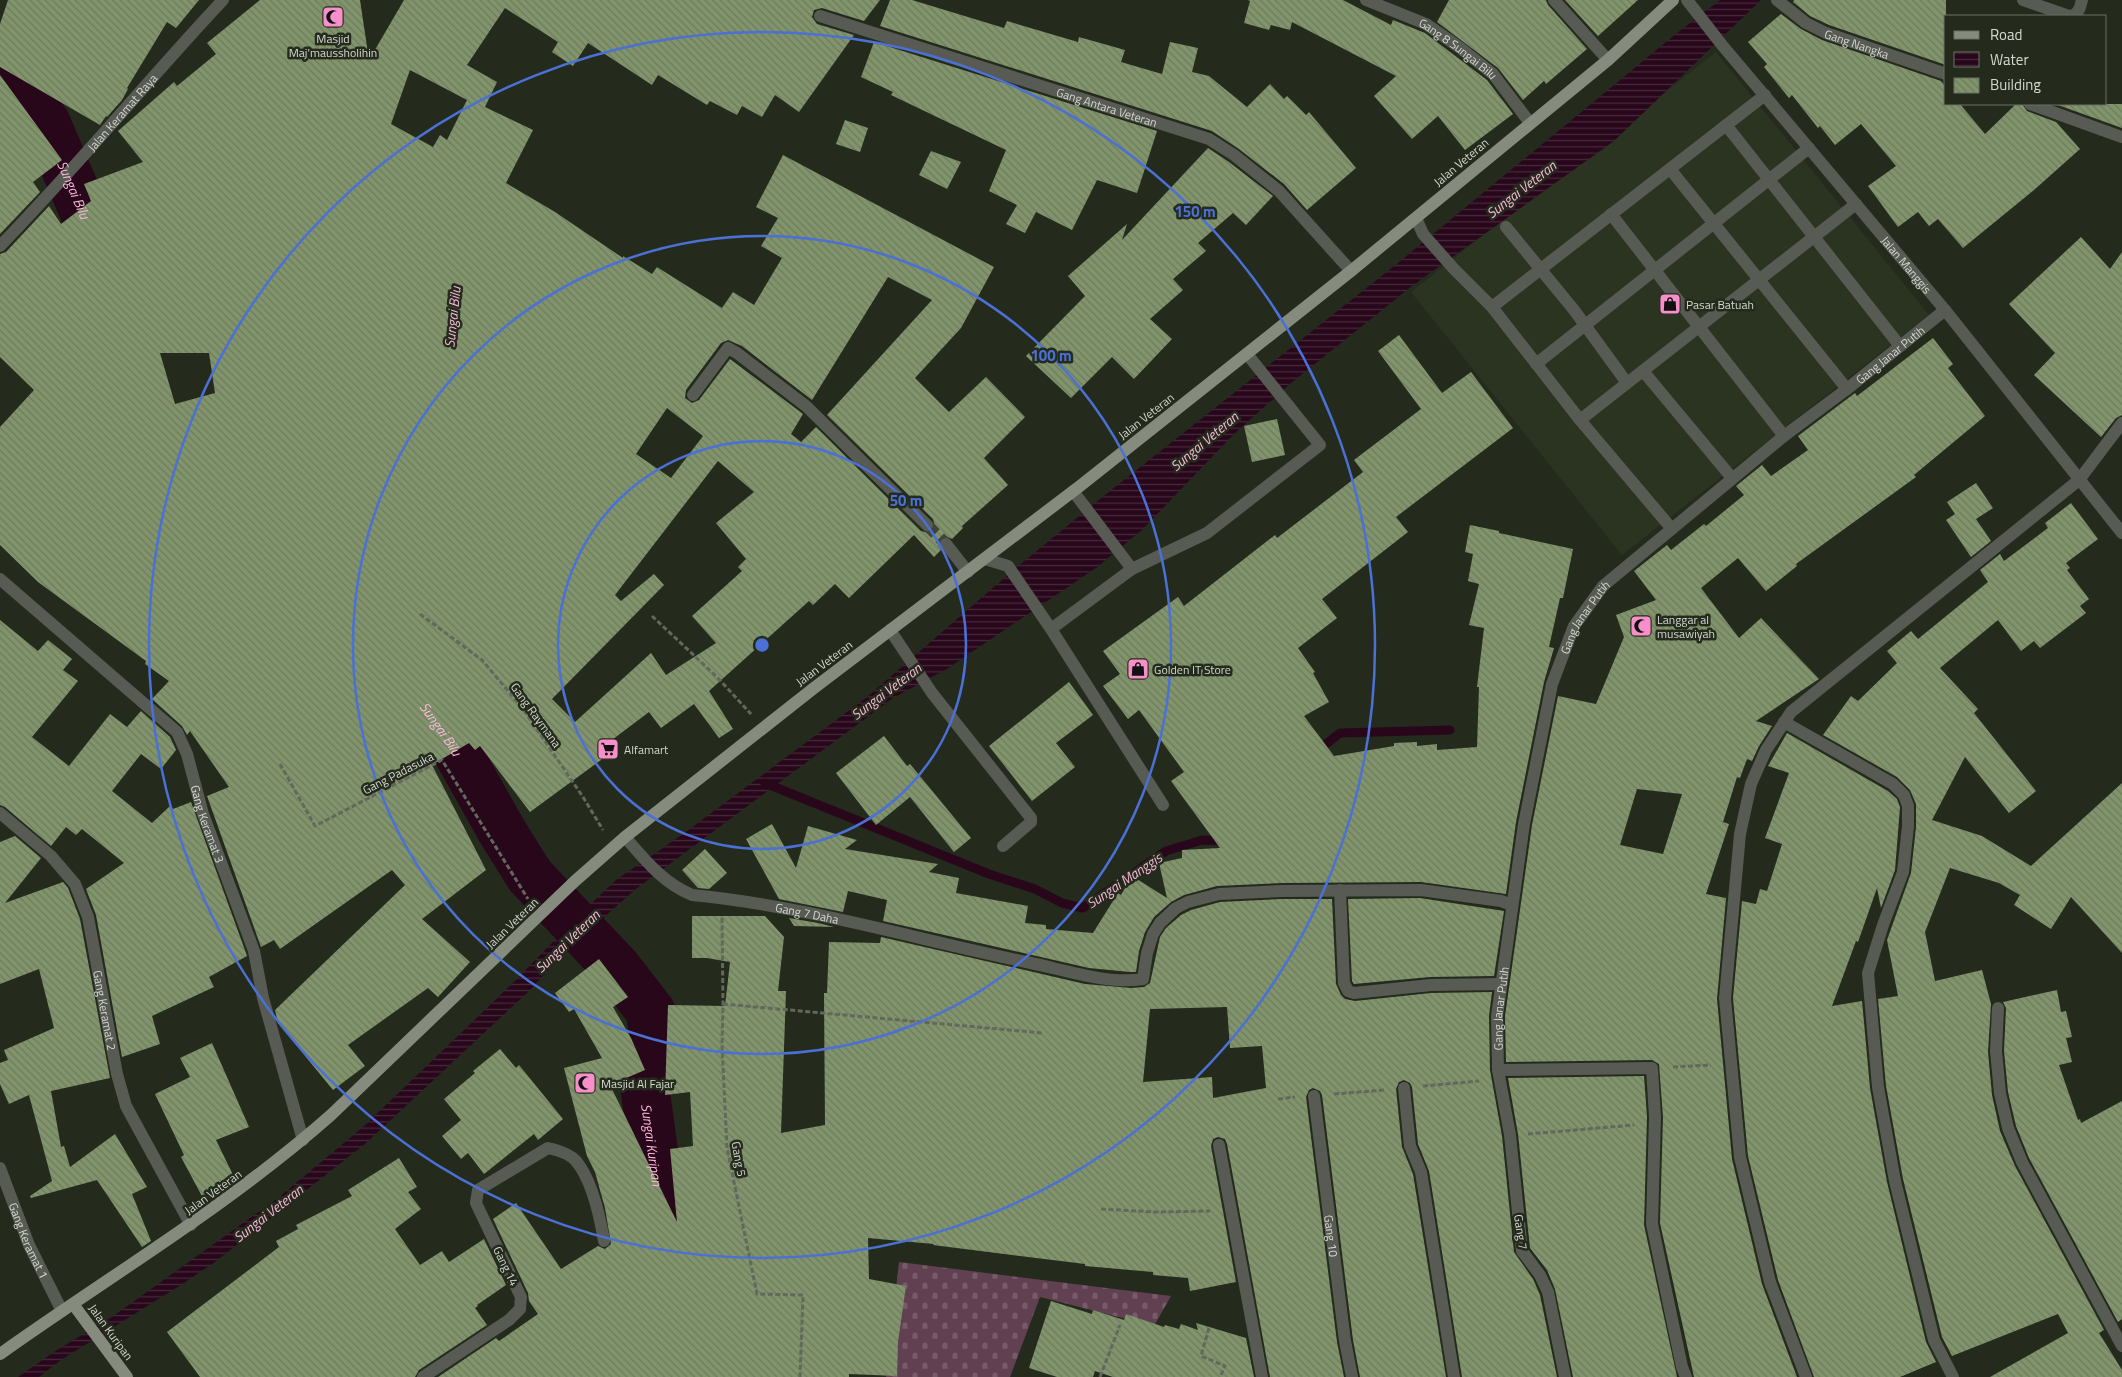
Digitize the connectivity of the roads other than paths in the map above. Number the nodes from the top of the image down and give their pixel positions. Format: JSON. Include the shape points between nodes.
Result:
{"nodes":[{"id":1,"x":223,"y":0,"type":"edge"},
{"id":2,"x":1366,"y":0,"type":"edge"},
{"id":3,"x":1554,"y":0,"type":"edge"},
{"id":4,"x":1674,"y":0,"type":"edge"},
{"id":5,"x":1687,"y":0,"type":"edge"},
{"id":6,"x":1777,"y":0,"type":"edge"},
{"id":7,"x":2023,"y":0,"type":"edge"},
{"id":8,"x":2082,"y":0,"type":"edge"},
{"id":9,"x":2067,"y":15,"type":"edge"},
{"id":10,"x":2072,"y":15,"type":"edge"},
{"id":11,"x":820,"y":16,"type":"dead end"},
{"id":12,"x":1608,"y":60,"type":"junction"},
{"id":13,"x":1944,"y":73,"type":"edge"},
{"id":14,"x":1765,"y":95,"type":"junction"},
{"id":15,"x":2033,"y":105,"type":"edge"},
{"id":16,"x":1530,"y":122,"type":"junction"},
{"id":17,"x":1726,"y":125,"type":"junction"},
{"id":18,"x":2122,"y":136,"type":"edge"},
{"id":19,"x":1809,"y":148,"type":"junction"},
{"id":20,"x":1670,"y":169,"type":"junction"},
{"id":21,"x":1769,"y":180,"type":"junction"},
{"id":22,"x":1856,"y":204,"type":"junction"},
{"id":23,"x":1611,"y":214,"type":"junction"},
{"id":24,"x":1416,"y":218,"type":"junction"},
{"id":25,"x":1714,"y":224,"type":"junction"},
{"id":26,"x":1506,"y":227,"type":"dead end"},
{"id":27,"x":1814,"y":237,"type":"junction"},
{"id":28,"x":0,"y":246,"type":"edge"},
{"id":29,"x":1540,"y":269,"type":"junction"},
{"id":30,"x":1655,"y":270,"type":"junction"},
{"id":31,"x":1351,"y":272,"type":"junction"},
{"id":32,"x":1759,"y":279,"type":"junction"},
{"id":33,"x":1492,"y":307,"type":"junction"},
{"id":34,"x":1945,"y":310,"type":"junction"},
{"id":35,"x":1585,"y":326,"type":"junction"},
{"id":36,"x":1699,"y":327,"type":"junction"},
{"id":37,"x":1900,"y":346,"type":"junction"},
{"id":38,"x":1247,"y":354,"type":"junction"},
{"id":39,"x":1536,"y":364,"type":"junction"},
{"id":40,"x":1643,"y":371,"type":"junction"},
{"id":41,"x":1626,"y":383,"type":"junction"},
{"id":42,"x":1847,"y":389,"type":"junction"},
{"id":43,"x":693,"y":395,"type":"dead end"},
{"id":44,"x":1580,"y":420,"type":"junction"},
{"id":45,"x":2122,"y":423,"type":"edge"},
{"id":46,"x":1784,"y":436,"type":"junction"},
{"id":47,"x":1732,"y":478,"type":"junction"},
{"id":48,"x":2079,"y":480,"type":"junction"},
{"id":49,"x":1073,"y":491,"type":"junction"},
{"id":50,"x":927,"y":525,"type":"tunnel mouth"},
{"id":51,"x":1672,"y":529,"type":"junction"},
{"id":52,"x":2122,"y":533,"type":"edge"},
{"id":53,"x":946,"y":544,"type":"tunnel mouth"},
{"id":54,"x":984,"y":559,"type":"junction"},
{"id":55,"x":1132,"y":569,"type":"junction"},
{"id":56,"x":968,"y":572,"type":"junction"},
{"id":57,"x":0,"y":579,"type":"edge"},
{"id":58,"x":1049,"y":625,"type":"junction"},
{"id":59,"x":890,"y":630,"type":"junction"},
{"id":60,"x":1784,"y":722,"type":"junction"},
{"id":61,"x":1164,"y":805,"type":"dead end"},
{"id":62,"x":0,"y":813,"type":"edge"},
{"id":63,"x":625,"y":837,"type":"junction"},
{"id":64,"x":1003,"y":846,"type":"dead end"},
{"id":65,"x":1340,"y":890,"type":"junction"},
{"id":66,"x":1512,"y":905,"type":"junction"},
{"id":67,"x":1501,"y":984,"type":"junction"},
{"id":68,"x":1998,"y":1008,"type":"dead end"},
{"id":69,"x":1499,"y":1074,"type":"junction"},
{"id":70,"x":1404,"y":1088,"type":"dead end"},
{"id":71,"x":1314,"y":1096,"type":"dead end"},
{"id":72,"x":303,"y":1140,"type":"junction"},
{"id":73,"x":1219,"y":1145,"type":"dead end"},
{"id":74,"x":0,"y":1168,"type":"edge"},
{"id":75,"x":191,"y":1225,"type":"junction"},
{"id":76,"x":604,"y":1241,"type":"dead end"},
{"id":77,"x":73,"y":1304,"type":"junction"},
{"id":78,"x":62,"y":1311,"type":"junction"},
{"id":79,"x":2122,"y":1346,"type":"edge"},
{"id":80,"x":0,"y":1354,"type":"edge"},
{"id":81,"x":127,"y":1377,"type":"edge"},
{"id":82,"x":423,"y":1377,"type":"edge"},
{"id":83,"x":1262,"y":1377,"type":"edge"},
{"id":84,"x":1352,"y":1377,"type":"edge"},
{"id":85,"x":1454,"y":1377,"type":"edge"},
{"id":86,"x":1565,"y":1377,"type":"edge"},
{"id":87,"x":1686,"y":1377,"type":"edge"},
{"id":88,"x":1806,"y":1377,"type":"edge"},
{"id":89,"x":1953,"y":1377,"type":"edge"}],
"edges":[{"from":1,"to":28,"type":"street","name":"Jalan Keramat Raya","via":[[57,188]]},
{"from":2,"to":16,"type":"street","name":"Gang 8 Sungai Bilu","via":[[1426,24],[1459,46],[1493,74]]},
{"from":3,"to":12,"type":"street"},
{"from":4,"to":12,"type":"main road","name":"Jalan Veteran"},
{"from":5,"to":14,"type":"street","name":"Jalan Manggis"},
{"from":6,"to":13,"type":"street","name":"Gang Nangka","via":[[1806,23],[1826,33]]},
{"from":7,"to":9,"type":"street"},
{"from":8,"to":10,"type":"street","via":[[2079,12]]},
{"from":11,"to":31,"type":"street","name":"Gang Antara Veteran","via":[[1209,139],[1234,154],[1279,191]]},
{"from":12,"to":16,"type":"main road","name":"Jalan Veteran"},
{"from":14,"to":17,"type":"street"},
{"from":14,"to":19,"type":"street","name":"Jalan Manggis"},
{"from":15,"to":18,"type":"street"},
{"from":16,"to":24,"type":"main road","name":"Jalan Veteran"},
{"from":17,"to":20,"type":"street"},
{"from":17,"to":21,"type":"street"},
{"from":19,"to":21,"type":"street"},
{"from":19,"to":22,"type":"street","name":"Jalan Manggis"},
{"from":20,"to":23,"type":"street"},
{"from":20,"to":25,"type":"street"},
{"from":21,"to":25,"type":"street"},
{"from":21,"to":27,"type":"street"},
{"from":22,"to":27,"type":"street"},
{"from":22,"to":34,"type":"street","name":"Jalan Manggis"},
{"from":23,"to":29,"type":"street"},
{"from":23,"to":30,"type":"street"},
{"from":24,"to":31,"type":"main road","name":"Jalan Veteran"},
{"from":24,"to":33,"type":"street","via":[[1423,234]]},
{"from":25,"to":30,"type":"street"},
{"from":25,"to":32,"type":"street"},
{"from":26,"to":29,"type":"street"},
{"from":27,"to":32,"type":"street"},
{"from":27,"to":37,"type":"street"},
{"from":29,"to":33,"type":"street"},
{"from":29,"to":35,"type":"street"},
{"from":30,"to":35,"type":"street"},
{"from":30,"to":36,"type":"street"},
{"from":31,"to":38,"type":"main road","name":"Jalan Veteran"},
{"from":32,"to":36,"type":"street"},
{"from":32,"to":42,"type":"street"},
{"from":33,"to":39,"type":"street"},
{"from":34,"to":37,"type":"street","name":"Gang Janar Putih"},
{"from":34,"to":48,"type":"street","name":"Jalan Manggis"},
{"from":35,"to":39,"type":"street"},
{"from":35,"to":41,"type":"street"},
{"from":36,"to":40,"type":"street"},
{"from":36,"to":46,"type":"street"},
{"from":37,"to":42,"type":"street","name":"Gang Janar Putih"},
{"from":38,"to":49,"type":"main road","name":"Jalan Veteran"},
{"from":38,"to":55,"type":"street","via":[[1320,445],[1207,533]]},
{"from":39,"to":44,"type":"street"},
{"from":40,"to":41,"type":"street"},
{"from":40,"to":47,"type":"street"},
{"from":41,"to":44,"type":"street"},
{"from":42,"to":46,"type":"street","name":"Gang Janar Putih"},
{"from":43,"to":50,"type":"street","via":[[728,348],[737,353],[806,406]]},
{"from":44,"to":51,"type":"street"},
{"from":45,"to":48,"type":"street"},
{"from":46,"to":47,"type":"street","name":"Gang Janar Putih"},
{"from":47,"to":51,"type":"street","name":"Gang Janar Putih"},
{"from":48,"to":52,"type":"street","name":"Jalan Manggis"},
{"from":48,"to":60,"type":"street","via":[[1791,712]]},
{"from":49,"to":54,"type":"main road","name":"Jalan Veteran"},
{"from":49,"to":55,"type":"street"},
{"from":51,"to":66,"type":"street","name":"Gang Janar Putih","via":[[1603,586],[1574,626],[1552,684],[1524,824]]},
{"from":53,"to":56,"type":"street"},
{"from":54,"to":56,"type":"main road","name":"Jalan Veteran"},
{"from":54,"to":58,"type":"street","via":[[1008,566]]},
{"from":55,"to":58,"type":"street"},
{"from":56,"to":59,"type":"main road","name":"Jalan Veteran"},
{"from":57,"to":72,"type":"street","name":"Gang Keramat 3","via":[[177,732],[187,754],[203,814],[254,951],[263,998]]},
{"from":58,"to":61,"type":"street"},
{"from":59,"to":63,"type":"main road","name":"Jalan Veteran"},
{"from":59,"to":64,"type":"street","via":[[932,693],[1031,818],[1031,822]]},
{"from":60,"to":88,"type":"street","via":[[1766,750],[1751,784],[1740,834],[1724,998],[1740,1157],[1770,1282]]},
{"from":60,"to":89,"type":"street","via":[[1893,784],[1904,795],[1908,806],[1903,872],[1868,972],[1878,1087],[1895,1181],[1934,1340]]},
{"from":62,"to":75,"type":"street","name":"Gang Keramat 2","via":[[51,856],[75,884],[88,917],[116,1074],[126,1106]]},
{"from":63,"to":65,"type":"street","name":"Gang 7 Daha","via":[[660,876],[692,895],[786,908],[1110,979],[1141,980],[1156,928],[1166,916],[1188,902],[1219,894]]},
{"from":63,"to":72,"type":"main road","name":"Jalan Veteran"},
{"from":65,"to":66,"type":"street","via":[[1421,890]]},
{"from":65,"to":67,"type":"street","via":[[1344,983],[1348,991]]},
{"from":66,"to":67,"type":"street","name":"Gang Janar Putih"},
{"from":67,"to":69,"type":"street","name":"Gang Janar Putih","via":[[1497,1016]]},
{"from":68,"to":79,"type":"street","via":[[1996,1051],[2000,1093],[2008,1128],[2022,1162]]},
{"from":69,"to":86,"type":"street","name":"Gang 7","via":[[1510,1135],[1522,1251],[1548,1292]]},
{"from":69,"to":87,"type":"street","via":[[1652,1068],[1655,1124],[1652,1224]]},
{"from":70,"to":85,"type":"street","via":[[1410,1146],[1421,1172]]},
{"from":71,"to":84,"type":"street","name":"Gang 10"},
{"from":72,"to":75,"type":"main road","name":"Jalan Veteran"},
{"from":73,"to":83,"type":"street"},
{"from":74,"to":78,"type":"street","name":"Gang Keramat 1","via":[[29,1244]]},
{"from":75,"to":77,"type":"main road","name":"Jalan Veteran"},
{"from":76,"to":82,"type":"street","name":"Gang 14","via":[[600,1213],[588,1184],[575,1160],[561,1151],[548,1148],[478,1190],[476,1203],[521,1297],[520,1309],[509,1320]]},
{"from":77,"to":78,"type":"main road","name":"Jalan Veteran"},
{"from":77,"to":81,"type":"main road","name":"Jalan Kuripan"},
{"from":78,"to":80,"type":"main road","name":"Jalan Veteran"}]}
